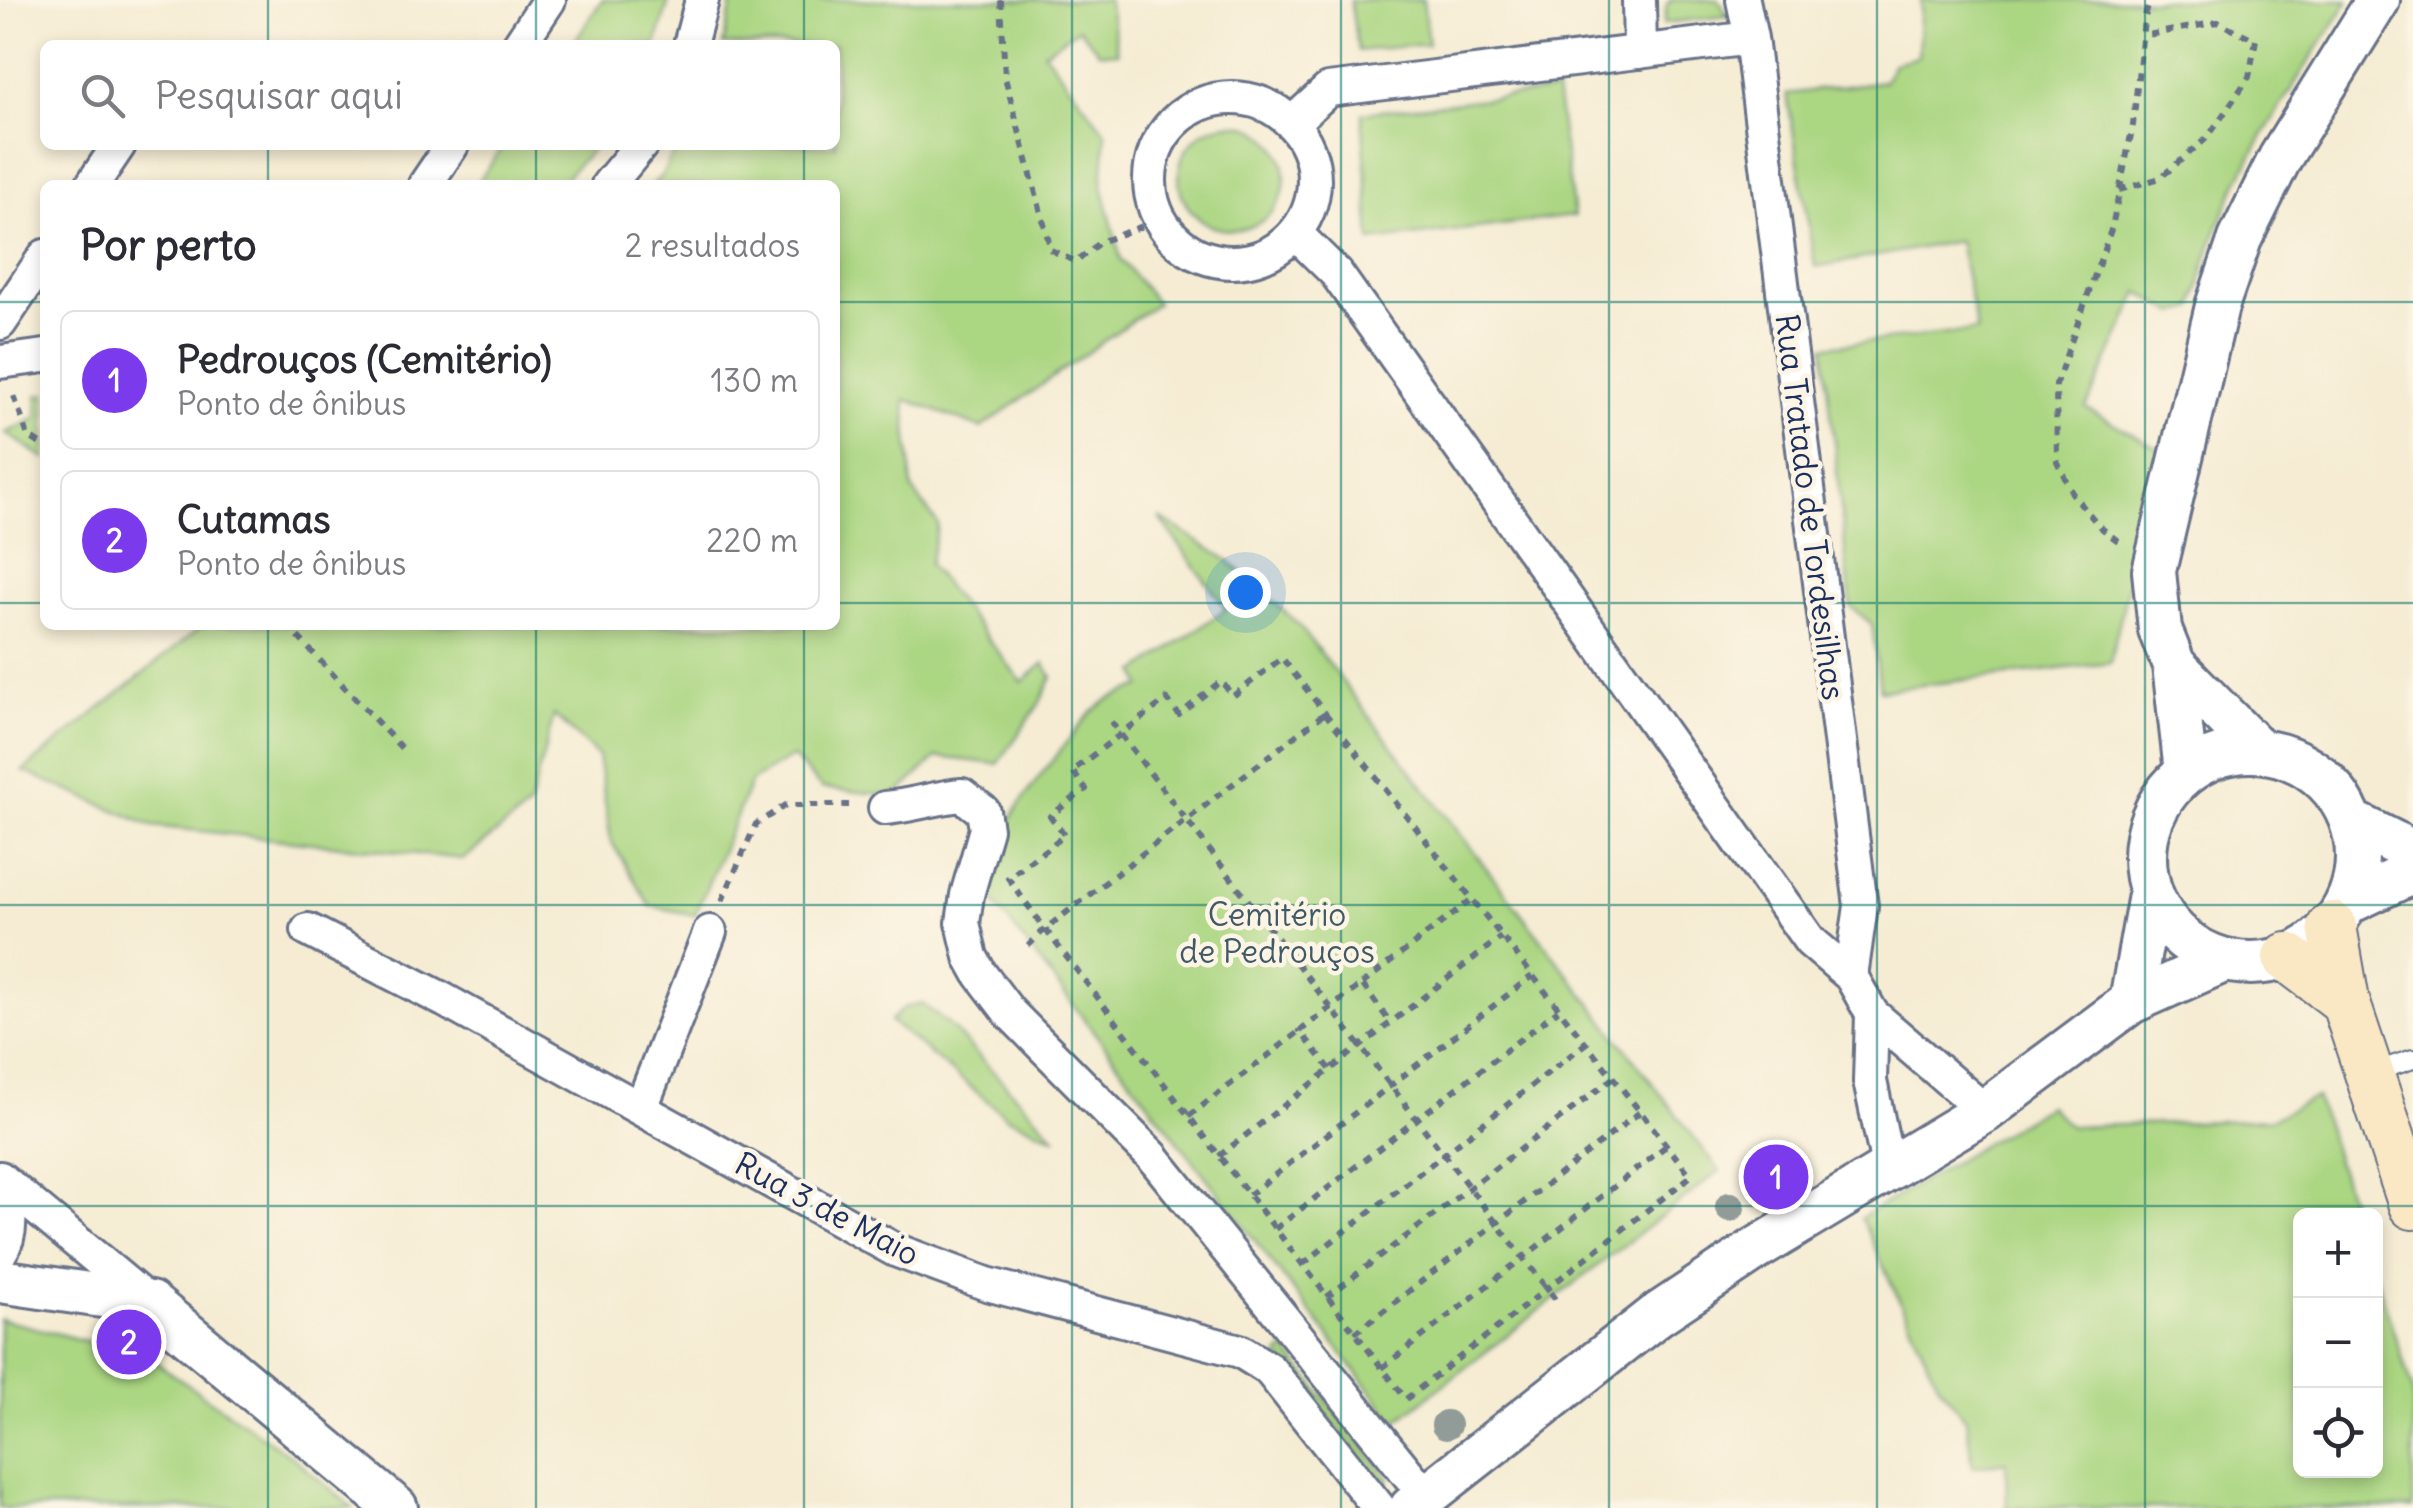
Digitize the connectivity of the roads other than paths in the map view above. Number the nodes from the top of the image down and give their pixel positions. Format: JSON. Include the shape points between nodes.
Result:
{"nodes":[{"id":1,"x":549,"y":0,"type":"edge"},
{"id":2,"x":702,"y":0,"type":"edge"},
{"id":3,"x":1639,"y":0,"type":"edge"},
{"id":4,"x":1743,"y":0,"type":"edge"},
{"id":5,"x":2378,"y":0,"type":"edge"},
{"id":6,"x":1750,"y":38,"type":"junction"},
{"id":7,"x":522,"y":40,"type":"edge"},
{"id":8,"x":691,"y":40,"type":"edge"},
{"id":9,"x":1640,"y":52,"type":"junction"},
{"id":10,"x":1292,"y":123,"type":"junction"},
{"id":11,"x":115,"y":150,"type":"edge"},
{"id":12,"x":449,"y":150,"type":"edge"},
{"id":13,"x":637,"y":150,"type":"edge"},
{"id":14,"x":95,"y":180,"type":"edge"},
{"id":15,"x":428,"y":180,"type":"edge"},
{"id":16,"x":612,"y":180,"type":"edge"},
{"id":17,"x":1295,"y":233,"type":"junction"},
{"id":18,"x":40,"y":263,"type":"edge"},
{"id":19,"x":0,"y":323,"type":"edge"},
{"id":20,"x":40,"y":357,"type":"edge"},
{"id":21,"x":1,"y":362,"type":"edge"},
{"id":22,"x":2174,"y":665,"type":"junction"},
{"id":23,"x":2259,"y":751,"type":"junction"},
{"id":24,"x":2186,"y":772,"type":"junction"},
{"id":25,"x":885,"y":808,"type":"road end"},
{"id":26,"x":2351,"y":820,"type":"junction"},
{"id":27,"x":2413,"y":852,"type":"edge"},
{"id":28,"x":2413,"y":872,"type":"edge"},
{"id":29,"x":2150,"y":895,"type":"junction"},
{"id":30,"x":2340,"y":914,"type":"junction"},
{"id":31,"x":308,"y":930,"type":"dead end"},
{"id":32,"x":710,"y":932,"type":"road end"},
{"id":33,"x":2287,"y":958,"type":"junction"},
{"id":34,"x":2223,"y":961,"type":"junction"},
{"id":35,"x":1851,"y":976,"type":"junction"},
{"id":36,"x":2345,"y":1001,"type":"junction"},
{"id":37,"x":2131,"y":1002,"type":"junction"},
{"id":38,"x":1872,"y":1014,"type":"junction"},
{"id":39,"x":2392,"y":1066,"type":"edge"},
{"id":40,"x":641,"y":1108,"type":"junction"},
{"id":41,"x":1986,"y":1111,"type":"junction"},
{"id":42,"x":1888,"y":1170,"type":"junction"},
{"id":43,"x":1,"y":1179,"type":"edge"},
{"id":44,"x":2413,"y":1205,"type":"edge"},
{"id":45,"x":0,"y":1253,"type":"edge"},
{"id":46,"x":0,"y":1282,"type":"edge"},
{"id":47,"x":150,"y":1303,"type":"junction"},
{"id":48,"x":1419,"y":1502,"type":"edge"},
{"id":49,"x":396,"y":1508,"type":"edge"},
{"id":50,"x":1380,"y":1508,"type":"edge"}],
"edges":[{"from":1,"to":7,"type":"street"},
{"from":2,"to":8,"type":"street"},
{"from":3,"to":9,"type":"street"},
{"from":4,"to":6,"type":"street","name":"Rua Tratado de Tordesilhas"},
{"from":5,"to":22,"type":"street","via":[[2296,130],[2240,239],[2217,306],[2154,571],[2160,630]]},
{"from":6,"to":9,"type":"street"},
{"from":6,"to":35,"type":"street","name":"Rua Tratado de Tordesilhas","via":[[1861,906]]},
{"from":9,"to":10,"type":"street","via":[[1328,90]]},
{"from":10,"to":17,"type":"street","via":[[1313,166],[1311,201]]},
{"from":10,"to":17,"type":"street","via":[[1246,99],[1194,106],[1173,122],[1150,169],[1160,220],[1198,255],[1250,260]]},
{"from":11,"to":14,"type":"street"},
{"from":12,"to":15,"type":"street"},
{"from":13,"to":16,"type":"street"},
{"from":17,"to":35,"type":"street","via":[[1336,273],[1810,941]]},
{"from":18,"to":19,"type":"street"},
{"from":20,"to":21,"type":"street"},
{"from":22,"to":23,"type":"street"},
{"from":22,"to":24,"type":"street"},
{"from":23,"to":24,"type":"street","via":[[2208,759]]},
{"from":23,"to":26,"type":"street","via":[[2315,772]]},
{"from":24,"to":29,"type":"street","via":[[2162,797],[2148,828],[2143,861]]},
{"from":25,"to":48,"type":"street","via":[[962,796],[984,812],[986,829],[963,923],[982,975],[1010,1013],[1152,1156]]},
{"from":26,"to":27,"type":"street"},
{"from":26,"to":30,"type":"street","via":[[2356,876]]},
{"from":28,"to":30,"type":"street"},
{"from":29,"to":34,"type":"street","via":[[2192,947]]},
{"from":29,"to":37,"type":"street"},
{"from":30,"to":33,"type":"street","via":[[2312,944]]},
{"from":30,"to":36,"type":"main road"},
{"from":31,"to":40,"type":"street","name":"Rua 3 de Maio"},
{"from":32,"to":40,"type":"street"},
{"from":33,"to":34,"type":"street"},
{"from":33,"to":36,"type":"main road"},
{"from":34,"to":37,"type":"street"},
{"from":35,"to":38,"type":"street"},
{"from":36,"to":39,"type":"main road"},
{"from":37,"to":41,"type":"street"},
{"from":38,"to":41,"type":"street"},
{"from":38,"to":42,"type":"street","via":[[1870,1082]]},
{"from":39,"to":44,"type":"main road"},
{"from":40,"to":50,"type":"street","name":"Rua 3 de Maio","via":[[910,1256],[988,1284],[1240,1351],[1269,1369]]},
{"from":41,"to":42,"type":"street"},
{"from":42,"to":48,"type":"street","via":[[1657,1315]]},
{"from":43,"to":45,"type":"street","via":[[11,1215],[9,1240]]},
{"from":43,"to":47,"type":"street"},
{"from":46,"to":47,"type":"street"},
{"from":47,"to":49,"type":"street"}]}
